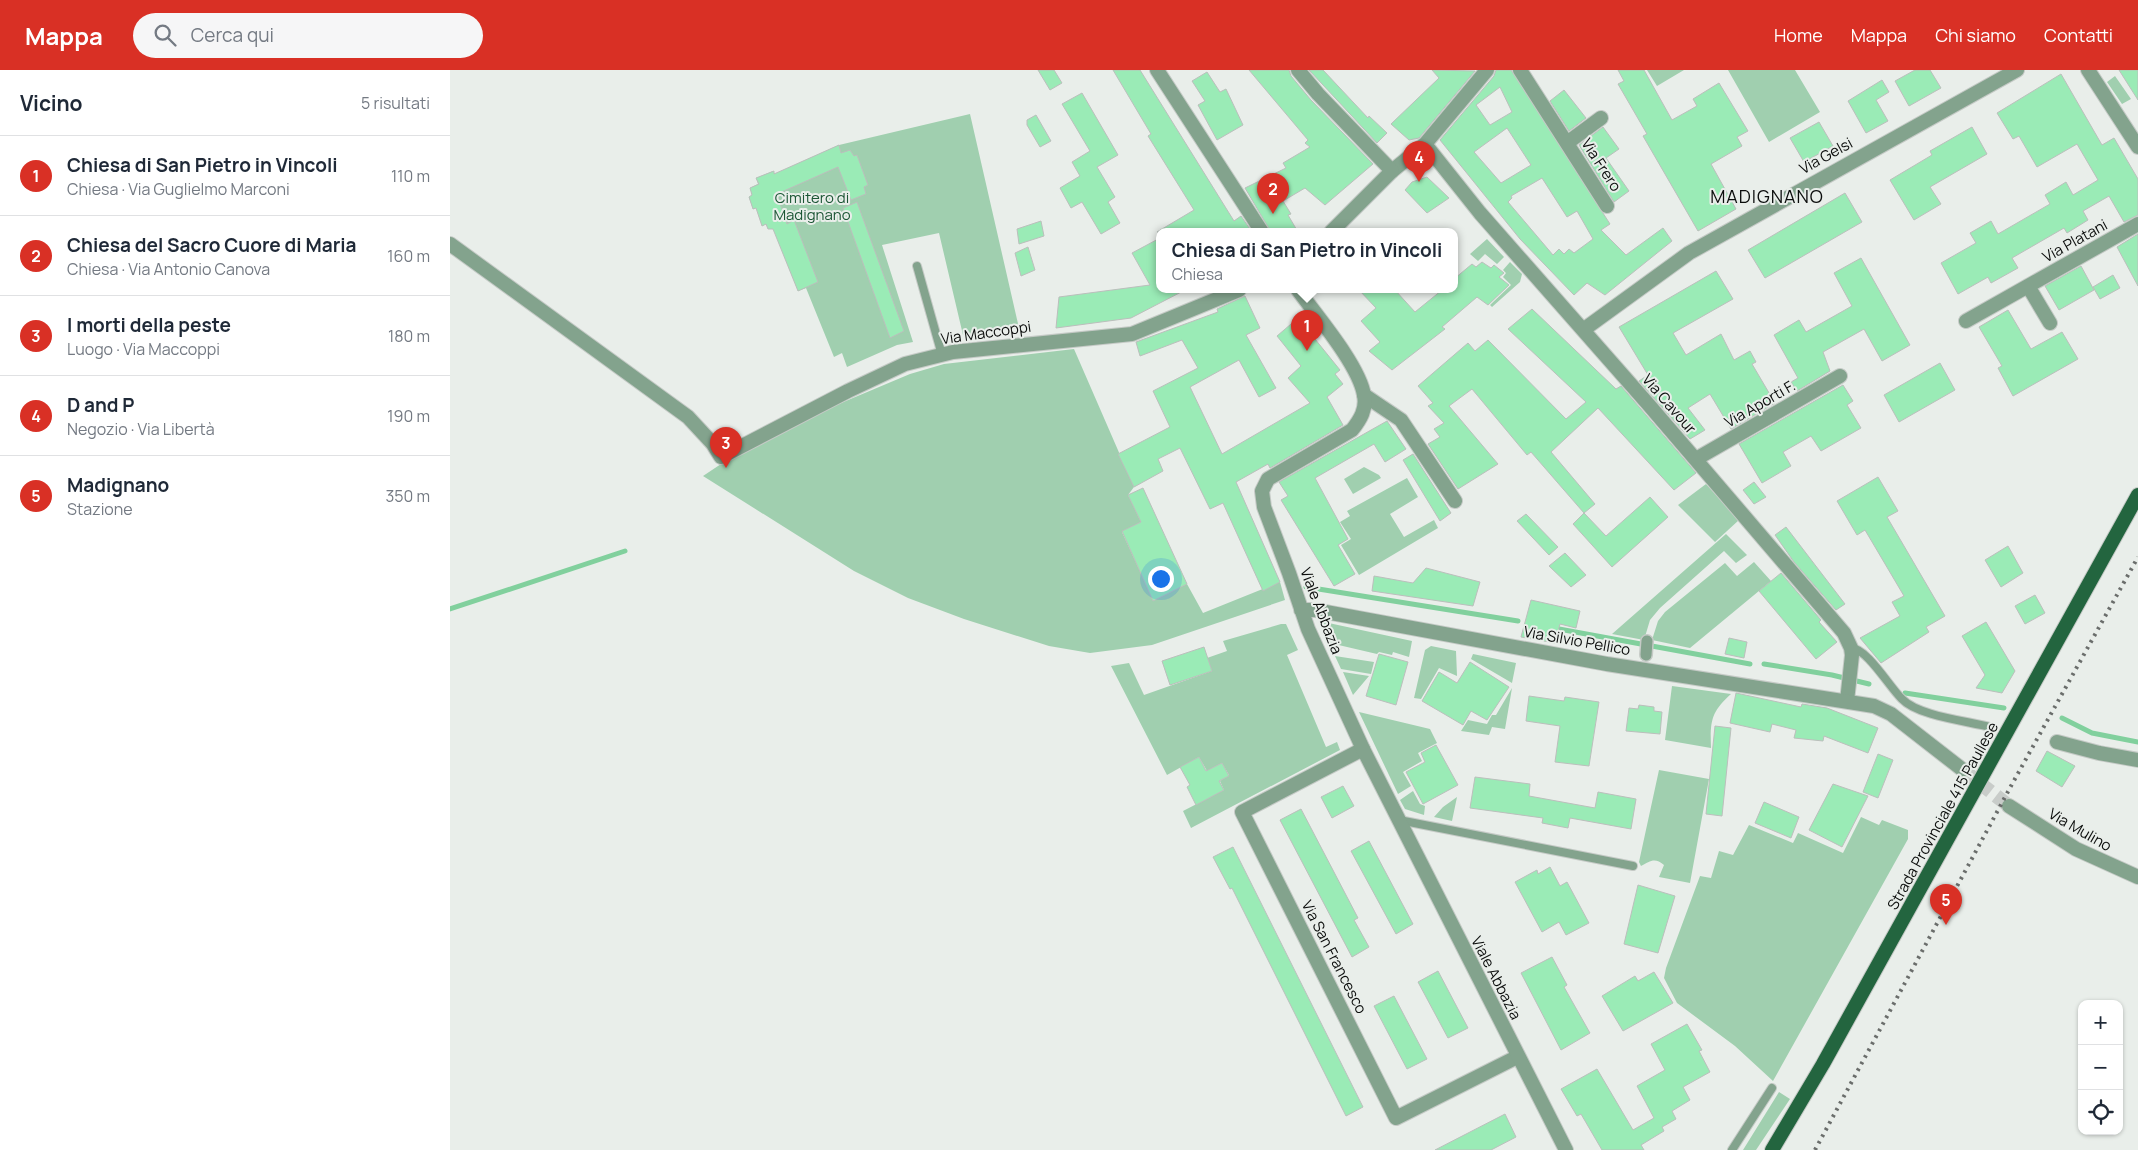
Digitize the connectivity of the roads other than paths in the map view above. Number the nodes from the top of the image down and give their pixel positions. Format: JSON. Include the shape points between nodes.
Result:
{"nodes":[{"id":1,"x":1157,"y":70,"type":"edge"},
{"id":2,"x":1298,"y":70,"type":"edge"},
{"id":3,"x":1520,"y":70,"type":"edge"},
{"id":4,"x":2017,"y":70,"type":"edge"},
{"id":5,"x":2088,"y":70,"type":"edge"},
{"id":6,"x":1484,"y":71,"type":"edge"},
{"id":7,"x":1601,"y":118,"type":"dead end"},
{"id":8,"x":1567,"y":143,"type":"junction"},
{"id":9,"x":1426,"y":144,"type":"junction"},
{"id":10,"x":2138,"y":147,"type":"edge"},
{"id":11,"x":1392,"y":171,"type":"junction"},
{"id":12,"x":1607,"y":206,"type":"dead end"},
{"id":13,"x":2138,"y":224,"type":"edge"},
{"id":14,"x":1259,"y":228,"type":"edge"},
{"id":15,"x":1335,"y":228,"type":"edge"},
{"id":16,"x":450,"y":244,"type":"edge"},
{"id":17,"x":917,"y":266,"type":"dead end"},
{"id":18,"x":2028,"y":286,"type":"junction"},
{"id":19,"x":1232,"y":293,"type":"edge"},
{"id":20,"x":1300,"y":293,"type":"edge"},
{"id":21,"x":1966,"y":320,"type":"dead end"},
{"id":22,"x":2050,"y":323,"type":"dead end"},
{"id":23,"x":1583,"y":330,"type":"junction"},
{"id":24,"x":942,"y":355,"type":"junction"},
{"id":25,"x":1840,"y":376,"type":"dead end"},
{"id":26,"x":1364,"y":395,"type":"junction"},
{"id":27,"x":1696,"y":459,"type":"junction"},
{"id":28,"x":2138,"y":495,"type":"edge"},
{"id":29,"x":1455,"y":501,"type":"dead end"},
{"id":30,"x":1301,"y":610,"type":"junction"},
{"id":31,"x":1647,"y":641,"type":"dead end"},
{"id":32,"x":1851,"y":648,"type":"junction"},
{"id":33,"x":1646,"y":655,"type":"dead end"},
{"id":34,"x":1848,"y":696,"type":"junction"},
{"id":35,"x":1990,"y":727,"type":"dead end"},
{"id":36,"x":2057,"y":742,"type":"dead end"},
{"id":37,"x":1363,"y":749,"type":"junction"},
{"id":38,"x":2138,"y":760,"type":"edge"},
{"id":39,"x":1963,"y":770,"type":"tunnel mouth"},
{"id":40,"x":2009,"y":806,"type":"tunnel mouth"},
{"id":41,"x":1399,"y":820,"type":"junction"},
{"id":42,"x":1633,"y":866,"type":"dead end"},
{"id":43,"x":2138,"y":877,"type":"edge"},
{"id":44,"x":1517,"y":1057,"type":"junction"},
{"id":45,"x":1772,"y":1088,"type":"dead end"},
{"id":46,"x":1566,"y":1150,"type":"edge"},
{"id":47,"x":1732,"y":1150,"type":"edge"},
{"id":48,"x":1772,"y":1150,"type":"edge"}],
"edges":[{"from":1,"to":14,"type":"street"},
{"from":2,"to":11,"type":"street"},
{"from":3,"to":8,"type":"street","name":"Via Frero"},
{"from":4,"to":23,"type":"street","name":"Via Gelsi","via":[[1689,253]]},
{"from":5,"to":10,"type":"street"},
{"from":6,"to":9,"type":"street"},
{"from":7,"to":8,"type":"street","name":"Via Frero"},
{"from":8,"to":12,"type":"street","name":"Via Frero"},
{"from":9,"to":11,"type":"street"},
{"from":9,"to":23,"type":"street","name":"Via Cavour","via":[[1480,213]]},
{"from":11,"to":15,"type":"street"},
{"from":13,"to":18,"type":"street","name":"Via Platani"},
{"from":16,"to":24,"type":"street","name":"Via Maccoppi","via":[[688,417],[721,457],[905,364]]},
{"from":17,"to":24,"type":"lane"},
{"from":18,"to":21,"type":"street","name":"Via Platani"},
{"from":18,"to":22,"type":"street"},
{"from":19,"to":24,"type":"street","name":"Via Maccoppi","via":[[1132,334]]},
{"from":20,"to":26,"type":"street","via":[[1348,360]]},
{"from":23,"to":27,"type":"street","name":"Via Cavour"},
{"from":25,"to":27,"type":"street","name":"Via Aporti F."},
{"from":26,"to":29,"type":"street","via":[[1401,420]]},
{"from":26,"to":30,"type":"street","name":"Viale Abbazia","via":[[1362,418],[1352,430],[1268,479],[1262,491],[1264,507]]},
{"from":27,"to":32,"type":"street","name":"Via Cavour","via":[[1844,634]]},
{"from":28,"to":48,"type":"main road","name":"Strada Provinciale 415 Paullese","via":[[1828,1056]]},
{"from":30,"to":34,"type":"street","name":"Via Silvio Pellico","via":[[1607,664]]},
{"from":30,"to":37,"type":"street","name":"Viale Abbazia"},
{"from":31,"to":33,"type":"street"},
{"from":32,"to":34,"type":"street"},
{"from":32,"to":35,"type":"lane","via":[[1863,652],[1910,706]]},
{"from":34,"to":39,"type":"street","via":[[1891,714]]},
{"from":36,"to":38,"type":"street","via":[[2099,754]]},
{"from":37,"to":41,"type":"street","name":"Viale Abbazia"},
{"from":37,"to":44,"type":"street","name":"Via San Francesco","via":[[1242,812],[1396,1118]]},
{"from":40,"to":43,"type":"street","name":"Via Mulino","via":[[2076,850]]},
{"from":41,"to":42,"type":"lane"},
{"from":41,"to":44,"type":"street","name":"Viale Abbazia"},
{"from":44,"to":46,"type":"street","name":"Viale Abbazia"},
{"from":45,"to":47,"type":"lane"}]}
